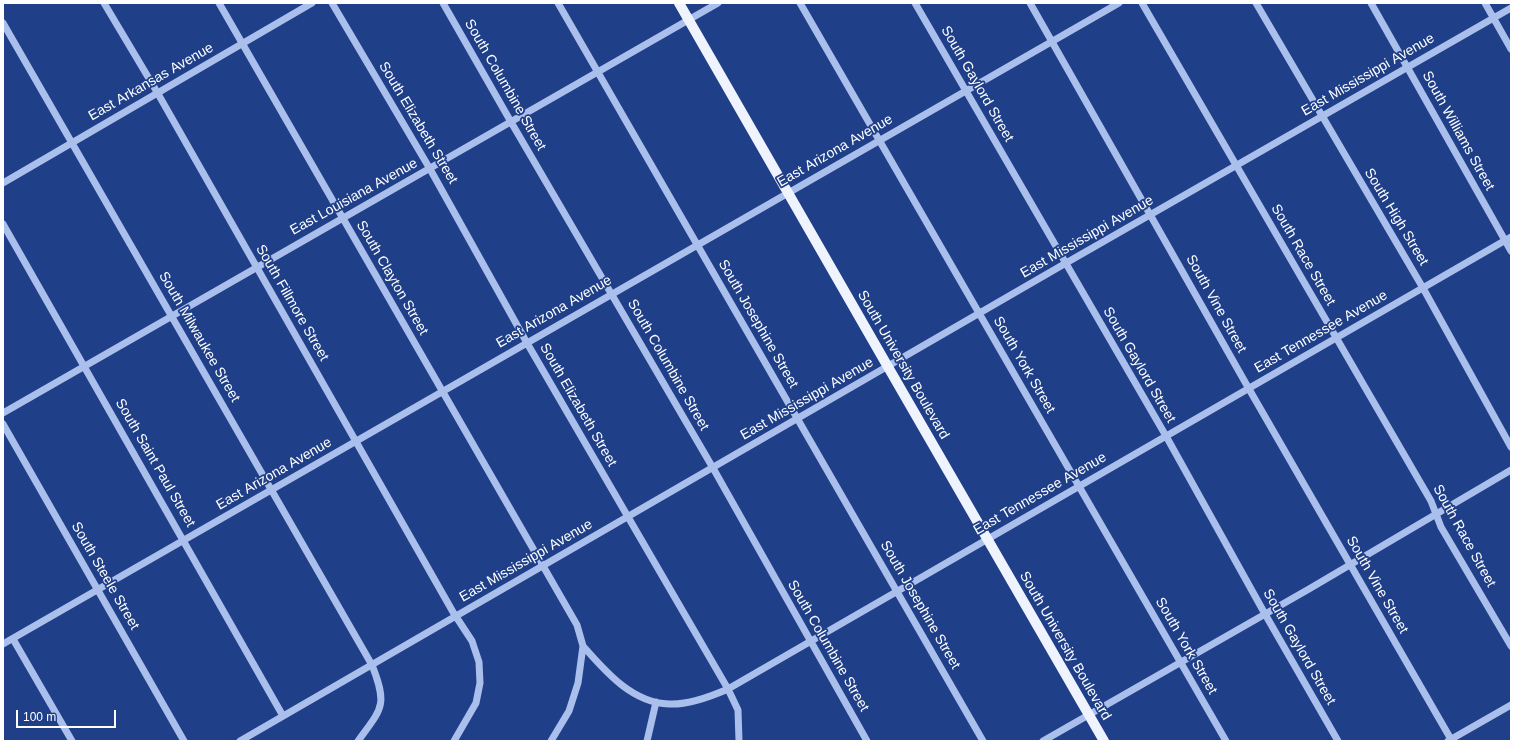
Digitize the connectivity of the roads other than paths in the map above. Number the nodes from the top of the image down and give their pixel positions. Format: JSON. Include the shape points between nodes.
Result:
{"nodes":[{"id":1,"x":104,"y":3,"type":"edge"},
{"id":2,"x":219,"y":3,"type":"edge"},
{"id":3,"x":312,"y":3,"type":"edge"},
{"id":4,"x":332,"y":3,"type":"edge"},
{"id":5,"x":443,"y":3,"type":"edge"},
{"id":6,"x":558,"y":3,"type":"edge"},
{"id":7,"x":679,"y":3,"type":"edge"},
{"id":8,"x":718,"y":3,"type":"edge"},
{"id":9,"x":800,"y":3,"type":"edge"},
{"id":10,"x":915,"y":3,"type":"edge"},
{"id":11,"x":1030,"y":3,"type":"edge"},
{"id":12,"x":1119,"y":3,"type":"edge"},
{"id":13,"x":1142,"y":3,"type":"edge"},
{"id":14,"x":1256,"y":3,"type":"edge"},
{"id":15,"x":1371,"y":3,"type":"edge"},
{"id":16,"x":1484,"y":3,"type":"edge"},
{"id":17,"x":1511,"y":8,"type":"edge"},
{"id":18,"x":1493,"y":18,"type":"junction"},
{"id":19,"x":689,"y":20,"type":"junction"},
{"id":20,"x":3,"y":23,"type":"edge"},
{"id":21,"x":1052,"y":42,"type":"junction"},
{"id":22,"x":242,"y":44,"type":"junction"},
{"id":23,"x":1511,"y":49,"type":"edge"},
{"id":24,"x":1408,"y":67,"type":"junction"},
{"id":25,"x":598,"y":73,"type":"junction"},
{"id":26,"x":965,"y":91,"type":"junction"},
{"id":27,"x":157,"y":92,"type":"junction"},
{"id":28,"x":1322,"y":117,"type":"junction"},
{"id":29,"x":511,"y":122,"type":"junction"},
{"id":30,"x":879,"y":141,"type":"junction"},
{"id":31,"x":72,"y":143,"type":"junction"},
{"id":32,"x":1236,"y":166,"type":"junction"},
{"id":33,"x":430,"y":169,"type":"junction"},
{"id":34,"x":3,"y":183,"type":"edge"},
{"id":35,"x":788,"y":193,"type":"junction"},
{"id":36,"x":1151,"y":215,"type":"junction"},
{"id":37,"x":342,"y":218,"type":"junction"},
{"id":38,"x":3,"y":224,"type":"edge"},
{"id":39,"x":1508,"y":238,"type":"edge"},
{"id":40,"x":698,"y":245,"type":"junction"},
{"id":41,"x":1511,"y":251,"type":"edge"},
{"id":42,"x":1066,"y":263,"type":"junction"},
{"id":43,"x":256,"y":267,"type":"junction"},
{"id":44,"x":1423,"y":288,"type":"junction"},
{"id":45,"x":612,"y":294,"type":"junction"},
{"id":46,"x":980,"y":314,"type":"junction"},
{"id":47,"x":172,"y":316,"type":"junction"},
{"id":48,"x":1335,"y":338,"type":"junction"},
{"id":49,"x":527,"y":343,"type":"junction"},
{"id":50,"x":85,"y":366,"type":"junction"},
{"id":51,"x":888,"y":367,"type":"junction"},
{"id":52,"x":1249,"y":389,"type":"junction"},
{"id":53,"x":442,"y":392,"type":"junction"},
{"id":54,"x":3,"y":413,"type":"edge"},
{"id":55,"x":797,"y":419,"type":"junction"},
{"id":56,"x":3,"y":424,"type":"edge"},
{"id":57,"x":1166,"y":436,"type":"junction"},
{"id":58,"x":356,"y":441,"type":"junction"},
{"id":59,"x":1511,"y":447,"type":"edge"},
{"id":60,"x":713,"y":468,"type":"junction"},
{"id":61,"x":1511,"y":470,"type":"edge"},
{"id":62,"x":1079,"y":487,"type":"junction"},
{"id":63,"x":270,"y":491,"type":"junction"},
{"id":64,"x":1436,"y":514,"type":"junction"},
{"id":65,"x":628,"y":516,"type":"junction"},
{"id":66,"x":184,"y":540,"type":"junction"},
{"id":67,"x":988,"y":540,"type":"junction"},
{"id":68,"x":1350,"y":565,"type":"junction"},
{"id":69,"x":544,"y":566,"type":"junction"},
{"id":70,"x":98,"y":590,"type":"junction"},
{"id":71,"x":898,"y":592,"type":"junction"},
{"id":72,"x":1265,"y":614,"type":"junction"},
{"id":73,"x":456,"y":617,"type":"junction"},
{"id":74,"x":13,"y":639,"type":"junction"},
{"id":75,"x":811,"y":642,"type":"junction"},
{"id":76,"x":3,"y":644,"type":"edge"},
{"id":77,"x":583,"y":646,"type":"junction"},
{"id":78,"x":1511,"y":646,"type":"edge"},
{"id":79,"x":1180,"y":662,"type":"junction"},
{"id":80,"x":372,"y":665,"type":"junction"},
{"id":81,"x":728,"y":689,"type":"junction"},
{"id":82,"x":656,"y":702,"type":"junction"},
{"id":83,"x":1511,"y":705,"type":"edge"},
{"id":84,"x":1089,"y":714,"type":"junction"},
{"id":85,"x":283,"y":716,"type":"junction"},
{"id":86,"x":1451,"y":740,"type":"edge"},
{"id":87,"x":72,"y":741,"type":"edge"},
{"id":88,"x":184,"y":741,"type":"edge"},
{"id":89,"x":240,"y":741,"type":"edge"},
{"id":90,"x":358,"y":741,"type":"edge"},
{"id":91,"x":454,"y":741,"type":"edge"},
{"id":92,"x":551,"y":741,"type":"edge"},
{"id":93,"x":648,"y":741,"type":"edge"},
{"id":94,"x":739,"y":741,"type":"edge"},
{"id":95,"x":867,"y":741,"type":"edge"},
{"id":96,"x":983,"y":741,"type":"edge"},
{"id":97,"x":1043,"y":741,"type":"edge"},
{"id":98,"x":1104,"y":741,"type":"edge"},
{"id":99,"x":1226,"y":741,"type":"edge"},
{"id":100,"x":1338,"y":741,"type":"edge"}],
"edges":[{"from":1,"to":27,"type":"street","name":"South Fillmore Street"},
{"from":2,"to":22,"type":"street","name":"South Clayton Street"},
{"from":3,"to":22,"type":"street","name":"East Arkansas Avenue"},
{"from":4,"to":33,"type":"street","name":"South Elizabeth Street"},
{"from":5,"to":29,"type":"street","name":"South Columbine Street"},
{"from":6,"to":25,"type":"street","name":"South Josephine Street"},
{"from":7,"to":19,"type":"main road","name":"South University Boulevard"},
{"from":8,"to":19,"type":"street","name":"East Louisiana Avenue"},
{"from":9,"to":30,"type":"street","name":"South York Street"},
{"from":10,"to":26,"type":"street","name":"South Gaylord Street"},
{"from":11,"to":21,"type":"street","name":"South Vine Street"},
{"from":12,"to":21,"type":"street","name":"East Arizona Avenue"},
{"from":13,"to":32,"type":"street","name":"South Race Street"},
{"from":14,"to":28,"type":"street","name":"South High Street"},
{"from":15,"to":24,"type":"street","name":"South Williams Street"},
{"from":16,"to":18,"type":"street"},
{"from":17,"to":18,"type":"street","name":"East Mississippi Avenue"},
{"from":18,"to":23,"type":"street"},
{"from":18,"to":24,"type":"street","name":"East Mississippi Avenue"},
{"from":19,"to":25,"type":"street","name":"East Louisiana Avenue"},
{"from":19,"to":35,"type":"main road","name":"South University Boulevard"},
{"from":20,"to":31,"type":"street","name":"South Milwaukee Street"},
{"from":21,"to":26,"type":"street","name":"East Arizona Avenue"},
{"from":21,"to":36,"type":"street","name":"South Vine Street"},
{"from":22,"to":27,"type":"street","name":"East Arkansas Avenue"},
{"from":22,"to":37,"type":"street","name":"South Clayton Street"},
{"from":24,"to":28,"type":"street","name":"East Mississippi Avenue"},
{"from":24,"to":39,"type":"street","name":"South Williams Street"},
{"from":25,"to":29,"type":"street","name":"East Louisiana Avenue"},
{"from":25,"to":40,"type":"street","name":"South Josephine Street"},
{"from":26,"to":30,"type":"street","name":"East Arizona Avenue"},
{"from":26,"to":42,"type":"street","name":"South Gaylord Street"},
{"from":27,"to":31,"type":"street","name":"East Arkansas Avenue"},
{"from":27,"to":43,"type":"street","name":"South Fillmore Street"},
{"from":28,"to":32,"type":"street","name":"East Mississippi Avenue"},
{"from":28,"to":44,"type":"street","name":"South High Street"},
{"from":29,"to":33,"type":"street","name":"East Louisiana Avenue"},
{"from":29,"to":45,"type":"street","name":"South Columbine Street"},
{"from":30,"to":35,"type":"street","name":"East Arizona Avenue"},
{"from":30,"to":46,"type":"street","name":"South York Street"},
{"from":31,"to":34,"type":"street","name":"East Arkansas Avenue"},
{"from":31,"to":47,"type":"street","name":"South Milwaukee Street"},
{"from":32,"to":36,"type":"street","name":"East Mississippi Avenue"},
{"from":32,"to":48,"type":"street","name":"South Race Street"},
{"from":33,"to":37,"type":"street","name":"East Louisiana Avenue"},
{"from":33,"to":49,"type":"street","name":"South Elizabeth Street"},
{"from":35,"to":40,"type":"street","name":"East Arizona Avenue"},
{"from":35,"to":51,"type":"main road","name":"South University Boulevard"},
{"from":36,"to":42,"type":"street","name":"East Mississippi Avenue"},
{"from":36,"to":52,"type":"street","name":"South Vine Street"},
{"from":37,"to":43,"type":"street","name":"East Louisiana Avenue"},
{"from":37,"to":53,"type":"street","name":"South Clayton Street"},
{"from":38,"to":50,"type":"street","name":"South Saint Paul Street"},
{"from":39,"to":41,"type":"street","name":"South Williams Street"},
{"from":39,"to":44,"type":"street","name":"East Tennessee Avenue"},
{"from":40,"to":45,"type":"street","name":"East Arizona Avenue"},
{"from":40,"to":55,"type":"street","name":"South Josephine Street"},
{"from":42,"to":46,"type":"street","name":"East Mississippi Avenue"},
{"from":42,"to":57,"type":"street","name":"South Gaylord Street"},
{"from":43,"to":47,"type":"street","name":"East Louisiana Avenue"},
{"from":43,"to":58,"type":"street","name":"South Fillmore Street"},
{"from":44,"to":48,"type":"street","name":"East Tennessee Avenue"},
{"from":44,"to":59,"type":"street","name":"South High Street"},
{"from":45,"to":49,"type":"street","name":"East Arizona Avenue"},
{"from":45,"to":60,"type":"street","name":"South Columbine Street"},
{"from":46,"to":51,"type":"street","name":"East Mississippi Avenue"},
{"from":46,"to":62,"type":"street","name":"South York Street"},
{"from":47,"to":50,"type":"street","name":"East Louisiana Avenue"},
{"from":47,"to":63,"type":"street","name":"South Milwaukee Street"},
{"from":48,"to":52,"type":"street","name":"East Tennessee Avenue"},
{"from":48,"to":64,"type":"street","name":"South Race Street","via":[[1431,501]]},
{"from":49,"to":53,"type":"street","name":"East Arizona Avenue"},
{"from":49,"to":65,"type":"street","name":"South Elizabeth Street"},
{"from":50,"to":54,"type":"street","name":"East Louisiana Avenue"},
{"from":50,"to":66,"type":"street","name":"South Saint Paul Street"},
{"from":51,"to":55,"type":"street","name":"East Mississippi Avenue"},
{"from":51,"to":67,"type":"main road","name":"South University Boulevard"},
{"from":52,"to":57,"type":"street","name":"East Tennessee Avenue"},
{"from":52,"to":68,"type":"street","name":"South Vine Street"},
{"from":53,"to":58,"type":"street","name":"East Arizona Avenue"},
{"from":53,"to":69,"type":"street","name":"South Clayton Street"},
{"from":55,"to":60,"type":"street","name":"East Mississippi Avenue"},
{"from":55,"to":71,"type":"street","name":"South Josephine Street"},
{"from":56,"to":70,"type":"street","name":"South Steele Street"},
{"from":57,"to":62,"type":"street","name":"East Tennessee Avenue"},
{"from":57,"to":72,"type":"street","name":"South Gaylord Street"},
{"from":58,"to":63,"type":"street","name":"East Arizona Avenue"},
{"from":58,"to":73,"type":"street","name":"South Fillmore Street"},
{"from":60,"to":65,"type":"street","name":"East Mississippi Avenue"},
{"from":60,"to":75,"type":"street","name":"South Columbine Street"},
{"from":61,"to":64,"type":"street"},
{"from":62,"to":67,"type":"street","name":"East Tennessee Avenue"},
{"from":62,"to":79,"type":"street","name":"South York Street"},
{"from":63,"to":66,"type":"street","name":"East Arizona Avenue"},
{"from":63,"to":80,"type":"street","name":"South Milwaukee Street"},
{"from":64,"to":68,"type":"street"},
{"from":64,"to":78,"type":"street","name":"South Race Street","via":[[1441,527]]},
{"from":65,"to":69,"type":"street","name":"East Mississippi Avenue"},
{"from":65,"to":81,"type":"street","name":"South Elizabeth Street"},
{"from":66,"to":70,"type":"street","name":"East Arizona Avenue"},
{"from":66,"to":85,"type":"street","name":"South Saint Paul Street"},
{"from":67,"to":71,"type":"street","name":"East Tennessee Avenue"},
{"from":67,"to":84,"type":"main road","name":"South University Boulevard"},
{"from":68,"to":72,"type":"street"},
{"from":68,"to":86,"type":"street","name":"South Vine Street"},
{"from":69,"to":73,"type":"street","name":"East Mississippi Avenue"},
{"from":69,"to":77,"type":"street","name":"South Clayton Street","via":[[577,625]]},
{"from":70,"to":74,"type":"street","name":"East Arizona Avenue"},
{"from":70,"to":88,"type":"street","name":"South Steele Street"},
{"from":71,"to":75,"type":"street","name":"East Tennessee Avenue"},
{"from":71,"to":96,"type":"street","name":"South Josephine Street"},
{"from":72,"to":79,"type":"street"},
{"from":72,"to":100,"type":"street","name":"South Gaylord Street"},
{"from":73,"to":80,"type":"street","name":"East Mississippi Avenue"},
{"from":73,"to":91,"type":"street","name":"South Fillmore Street","via":[[472,641],[479,662],[480,684],[476,703]]},
{"from":74,"to":76,"type":"street","name":"East Arizona Avenue"},
{"from":74,"to":87,"type":"street"},
{"from":75,"to":81,"type":"street","name":"East Tennessee Avenue"},
{"from":75,"to":95,"type":"street","name":"South Columbine Street"},
{"from":77,"to":82,"type":"street","name":"East Tennessee Avenue","via":[[609,675],[628,690]]},
{"from":77,"to":92,"type":"street","via":[[578,683],[569,711]]},
{"from":79,"to":84,"type":"street"},
{"from":79,"to":99,"type":"street","name":"South York Street"},
{"from":80,"to":85,"type":"street","name":"East Mississippi Avenue"},
{"from":80,"to":90,"type":"street","name":"South Milwaukee Street","via":[[382,700],[377,716]]},
{"from":81,"to":82,"type":"street","name":"East Tennessee Avenue","via":[[690,702]]},
{"from":81,"to":94,"type":"street","name":"South Elizabeth Street","via":[[738,710]]},
{"from":82,"to":93,"type":"street"},
{"from":83,"to":86,"type":"street"},
{"from":84,"to":97,"type":"street"},
{"from":84,"to":98,"type":"main road","name":"South University Boulevard"},
{"from":85,"to":89,"type":"street","name":"East Mississippi Avenue"}]}
